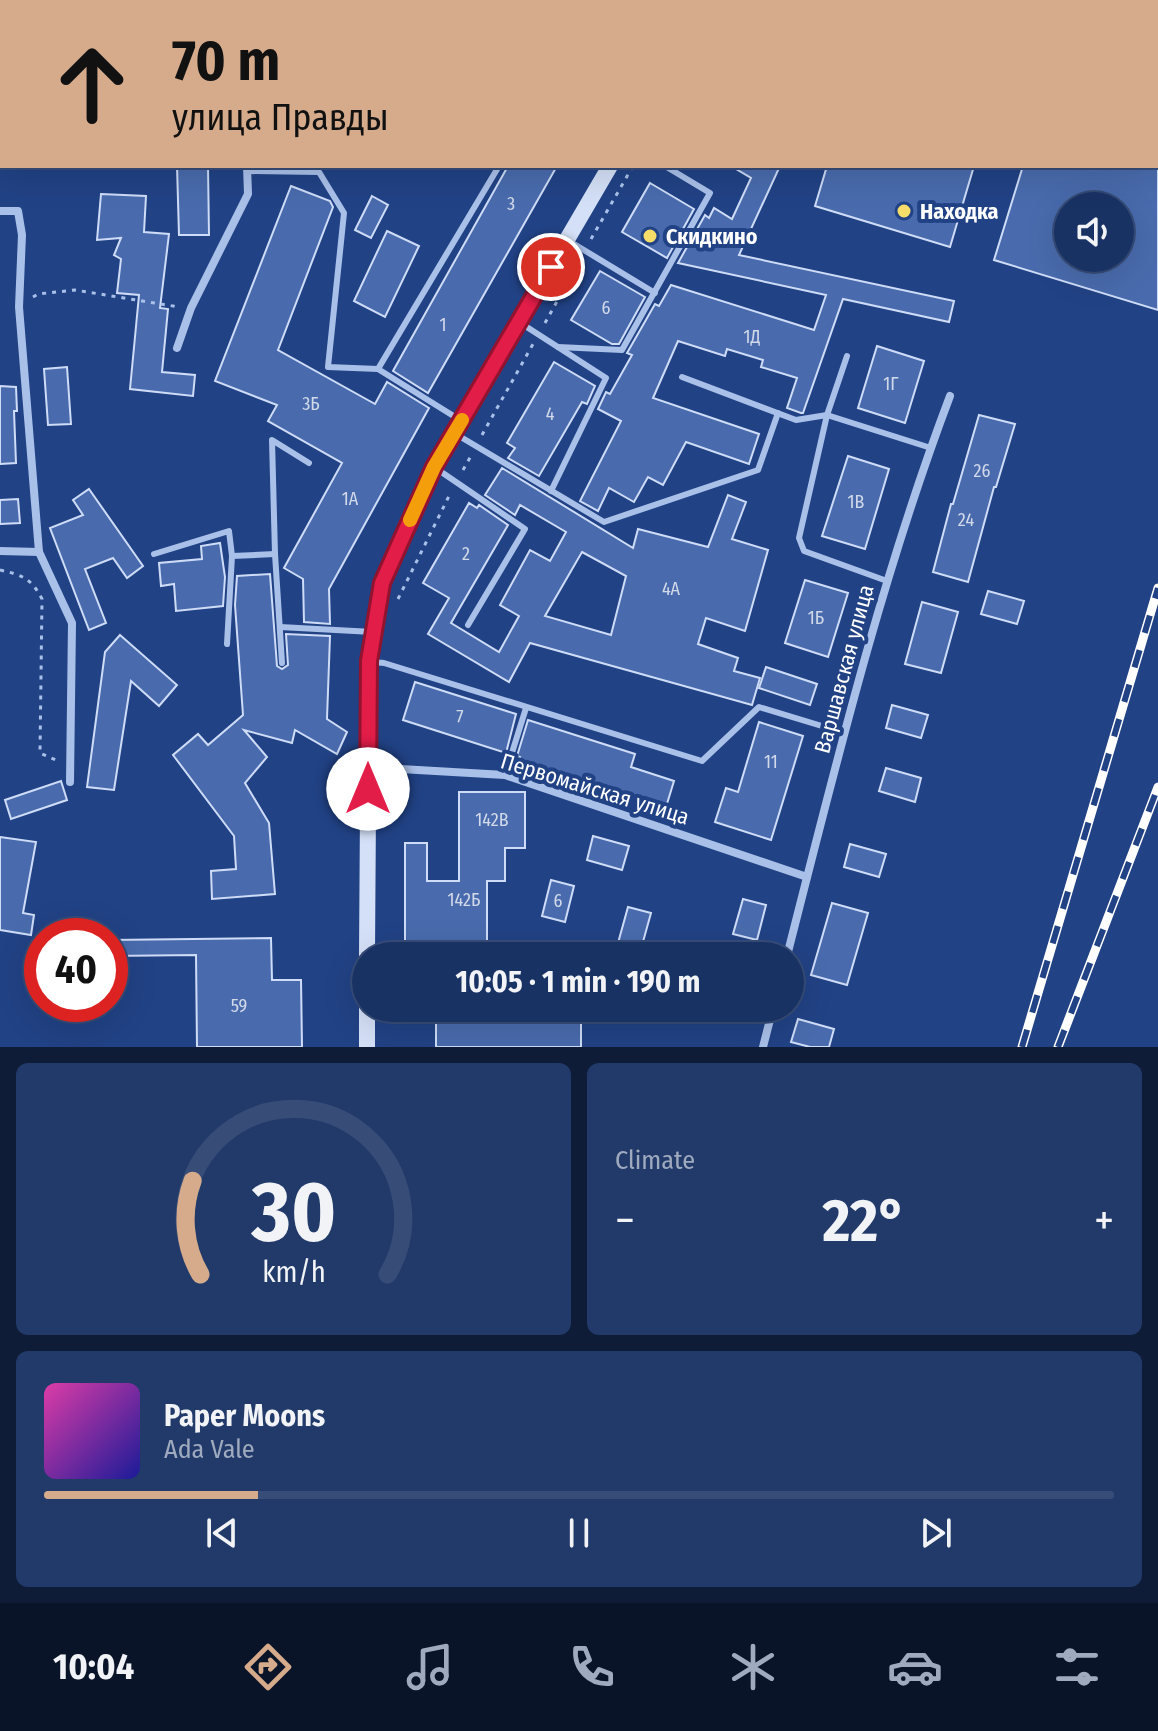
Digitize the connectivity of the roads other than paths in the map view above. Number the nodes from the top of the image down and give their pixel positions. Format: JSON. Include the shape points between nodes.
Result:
{"nodes":[{"id":1,"x":498,"y":168,"type":"edge"},
{"id":2,"x":609,"y":168,"type":"edge"},
{"id":3,"x":668,"y":168,"type":"edge"},
{"id":4,"x":247,"y":169,"type":"edge"},
{"id":5,"x":0,"y":211,"type":"edge"},
{"id":6,"x":567,"y":240,"type":"junction"},
{"id":7,"x":655,"y":293,"type":"junction"},
{"id":8,"x":519,"y":322,"type":"junction"},
{"id":9,"x":558,"y":347,"type":"junction"},
{"id":10,"x":177,"y":348,"type":"dead end"},
{"id":11,"x":847,"y":356,"type":"dead end"},
{"id":12,"x":378,"y":369,"type":"junction"},
{"id":13,"x":682,"y":377,"type":"dead end"},
{"id":14,"x":950,"y":396,"type":"dead end"},
{"id":15,"x":778,"y":413,"type":"junction"},
{"id":16,"x":827,"y":415,"type":"junction"},
{"id":17,"x":458,"y":427,"type":"junction"},
{"id":18,"x":931,"y":448,"type":"junction"},
{"id":19,"x":309,"y":463,"type":"dead end"},
{"id":20,"x":434,"y":467,"type":"junction"},
{"id":21,"x":551,"y":491,"type":"junction"},
{"id":22,"x":0,"y":551,"type":"edge"},
{"id":23,"x":39,"y":552,"type":"junction"},
{"id":24,"x":154,"y":554,"type":"dead end"},
{"id":25,"x":275,"y":554,"type":"junction"},
{"id":26,"x":232,"y":556,"type":"junction"},
{"id":27,"x":887,"y":581,"type":"junction"},
{"id":28,"x":468,"y":625,"type":"dead end"},
{"id":29,"x":280,"y":627,"type":"junction"},
{"id":30,"x":373,"y":632,"type":"junction"},
{"id":31,"x":227,"y":644,"type":"dead end"},
{"id":32,"x":369,"y":661,"type":"junction"},
{"id":33,"x":282,"y":663,"type":"dead end"},
{"id":34,"x":526,"y":708,"type":"junction"},
{"id":35,"x":845,"y":733,"type":"junction"},
{"id":36,"x":368,"y":761,"type":"junction"},
{"id":37,"x":505,"y":775,"type":"junction"},
{"id":38,"x":70,"y":782,"type":"dead end"},
{"id":39,"x":807,"y":877,"type":"junction"},
{"id":40,"x":367,"y":942,"type":"edge"},
{"id":41,"x":791,"y":942,"type":"edge"},
{"id":42,"x":367,"y":1022,"type":"edge"},
{"id":43,"x":769,"y":1022,"type":"edge"},
{"id":44,"x":367,"y":1047,"type":"edge"},
{"id":45,"x":763,"y":1047,"type":"edge"}],
"edges":[{"from":1,"to":12,"type":"lane"},
{"from":2,"to":6,"type":"street"},
{"from":3,"to":7,"type":"lane","via":[[710,193]]},
{"from":4,"to":10,"type":"street","via":[[248,194],[191,308]]},
{"from":4,"to":12,"type":"lane","via":[[319,172],[344,213],[328,367]]},
{"from":5,"to":23,"type":"street","via":[[18,211],[22,235],[19,307]]},
{"from":6,"to":7,"type":"lane"},
{"from":6,"to":8,"type":"street"},
{"from":7,"to":9,"type":"lane","via":[[622,350]]},
{"from":8,"to":9,"type":"lane"},
{"from":8,"to":17,"type":"street"},
{"from":9,"to":21,"type":"lane","via":[[606,378]]},
{"from":11,"to":16,"type":"lane"},
{"from":12,"to":17,"type":"lane"},
{"from":13,"to":15,"type":"lane"},
{"from":14,"to":18,"type":"street","name":"Варшавская улица"},
{"from":15,"to":16,"type":"lane","via":[[796,420]]},
{"from":15,"to":21,"type":"lane","via":[[758,470],[604,522]]},
{"from":16,"to":18,"type":"lane"},
{"from":16,"to":27,"type":"lane","via":[[799,538],[804,551]]},
{"from":17,"to":20,"type":"street"},
{"from":17,"to":21,"type":"lane","via":[[476,446]]},
{"from":18,"to":27,"type":"street","name":"Варшавская улица"},
{"from":19,"to":25,"type":"lane","via":[[272,440]]},
{"from":20,"to":28,"type":"lane","via":[[525,529]]},
{"from":20,"to":30,"type":"street","via":[[382,583]]},
{"from":22,"to":23,"type":"street"},
{"from":23,"to":38,"type":"street","via":[[72,623]]},
{"from":24,"to":26,"type":"lane","via":[[229,531]]},
{"from":25,"to":26,"type":"lane"},
{"from":25,"to":29,"type":"lane"},
{"from":26,"to":31,"type":"lane"},
{"from":27,"to":35,"type":"street","name":"Варшавская улица"},
{"from":29,"to":30,"type":"lane"},
{"from":29,"to":33,"type":"lane"},
{"from":30,"to":32,"type":"street"},
{"from":32,"to":34,"type":"lane"},
{"from":32,"to":36,"type":"street"},
{"from":34,"to":35,"type":"lane","via":[[702,761],[759,707]]},
{"from":34,"to":37,"type":"lane"},
{"from":35,"to":39,"type":"street","name":"Варшавская улица"},
{"from":36,"to":37,"type":"street","name":"Первомайская улица","via":[[383,768]]},
{"from":36,"to":40,"type":"street"},
{"from":37,"to":39,"type":"street","name":"Первомайская улица"},
{"from":39,"to":41,"type":"street","name":"Варшавская улица"},
{"from":42,"to":44,"type":"street"},
{"from":43,"to":45,"type":"street"}]}
